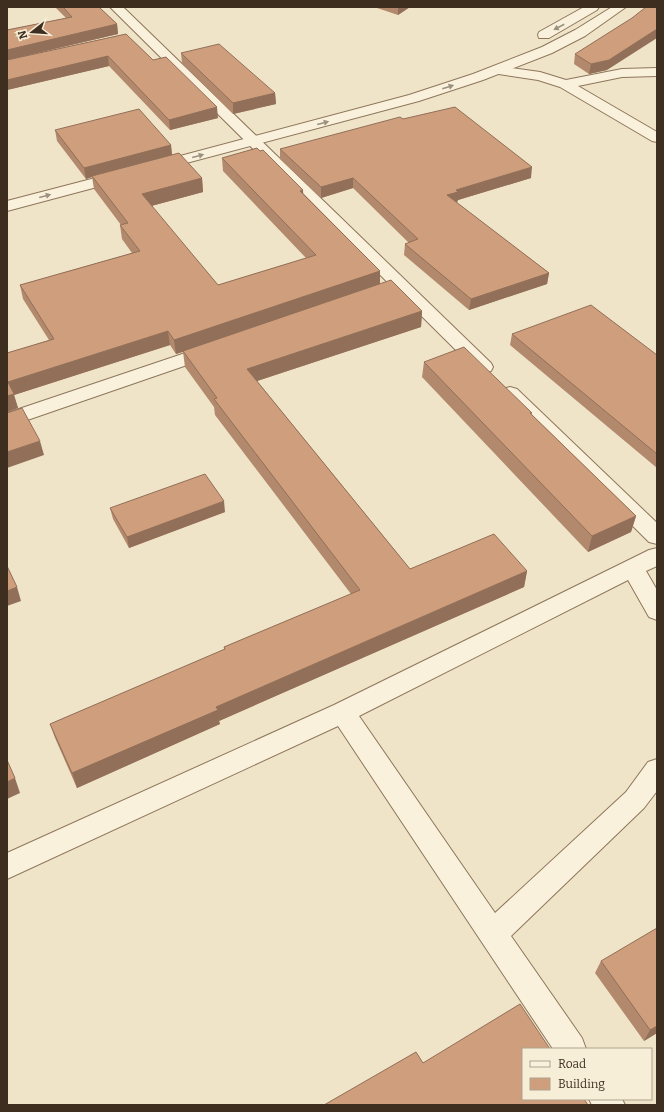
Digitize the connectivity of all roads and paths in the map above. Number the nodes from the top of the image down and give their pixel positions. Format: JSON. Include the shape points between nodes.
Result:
{"nodes":[{"id":1,"x":116,"y":7,"type":"edge"},
{"id":2,"x":593,"y":7,"type":"edge"},
{"id":3,"x":620,"y":7,"type":"edge"},
{"id":4,"x":497,"y":70,"type":"junction"},
{"id":5,"x":657,"y":72,"type":"edge"},
{"id":6,"x":564,"y":84,"type":"junction"},
{"id":7,"x":219,"y":136,"type":"dead end"},
{"id":8,"x":247,"y":136,"type":"junction"},
{"id":9,"x":657,"y":138,"type":"edge"},
{"id":10,"x":7,"y":206,"type":"edge"},
{"id":11,"x":226,"y":345,"type":"edge"},
{"id":12,"x":7,"y":420,"type":"edge"},
{"id":13,"x":657,"y":536,"type":"edge"},
{"id":14,"x":657,"y":556,"type":"edge"},
{"id":15,"x":633,"y":568,"type":"junction"},
{"id":16,"x":657,"y":611,"type":"edge"},
{"id":17,"x":343,"y":712,"type":"junction"},
{"id":18,"x":657,"y":770,"type":"edge"},
{"id":19,"x":7,"y":866,"type":"edge"},
{"id":20,"x":493,"y":934,"type":"junction"},
{"id":21,"x":570,"y":1048,"type":"edge"}],
"edges":[{"from":1,"to":8,"type":"street","via":[[136,36]]},
{"from":2,"to":8,"type":"street","one_way":true,"via":[[526,43],[473,64]]},
{"from":3,"to":4,"type":"street","via":[[580,34]]},
{"from":4,"to":6,"type":"street","via":[[540,76]]},
{"from":8,"to":4,"type":"street","one_way":true,"via":[[414,98]]},
{"from":5,"to":6,"type":"street","via":[[642,71]]},
{"from":6,"to":9,"type":"street"},
{"from":7,"to":8,"type":"street"},
{"from":10,"to":8,"type":"street","one_way":true,"via":[[142,171]]},
{"from":8,"to":13,"type":"street","via":[[392,288]]},
{"from":11,"to":12,"type":"street"},
{"from":14,"to":15,"type":"street"},
{"from":15,"to":16,"type":"street"},
{"from":15,"to":17,"type":"street"},
{"from":17,"to":19,"type":"street"},
{"from":17,"to":20,"type":"street"},
{"from":18,"to":20,"type":"street","via":[[635,800]]},
{"from":20,"to":21,"type":"street"}]}
